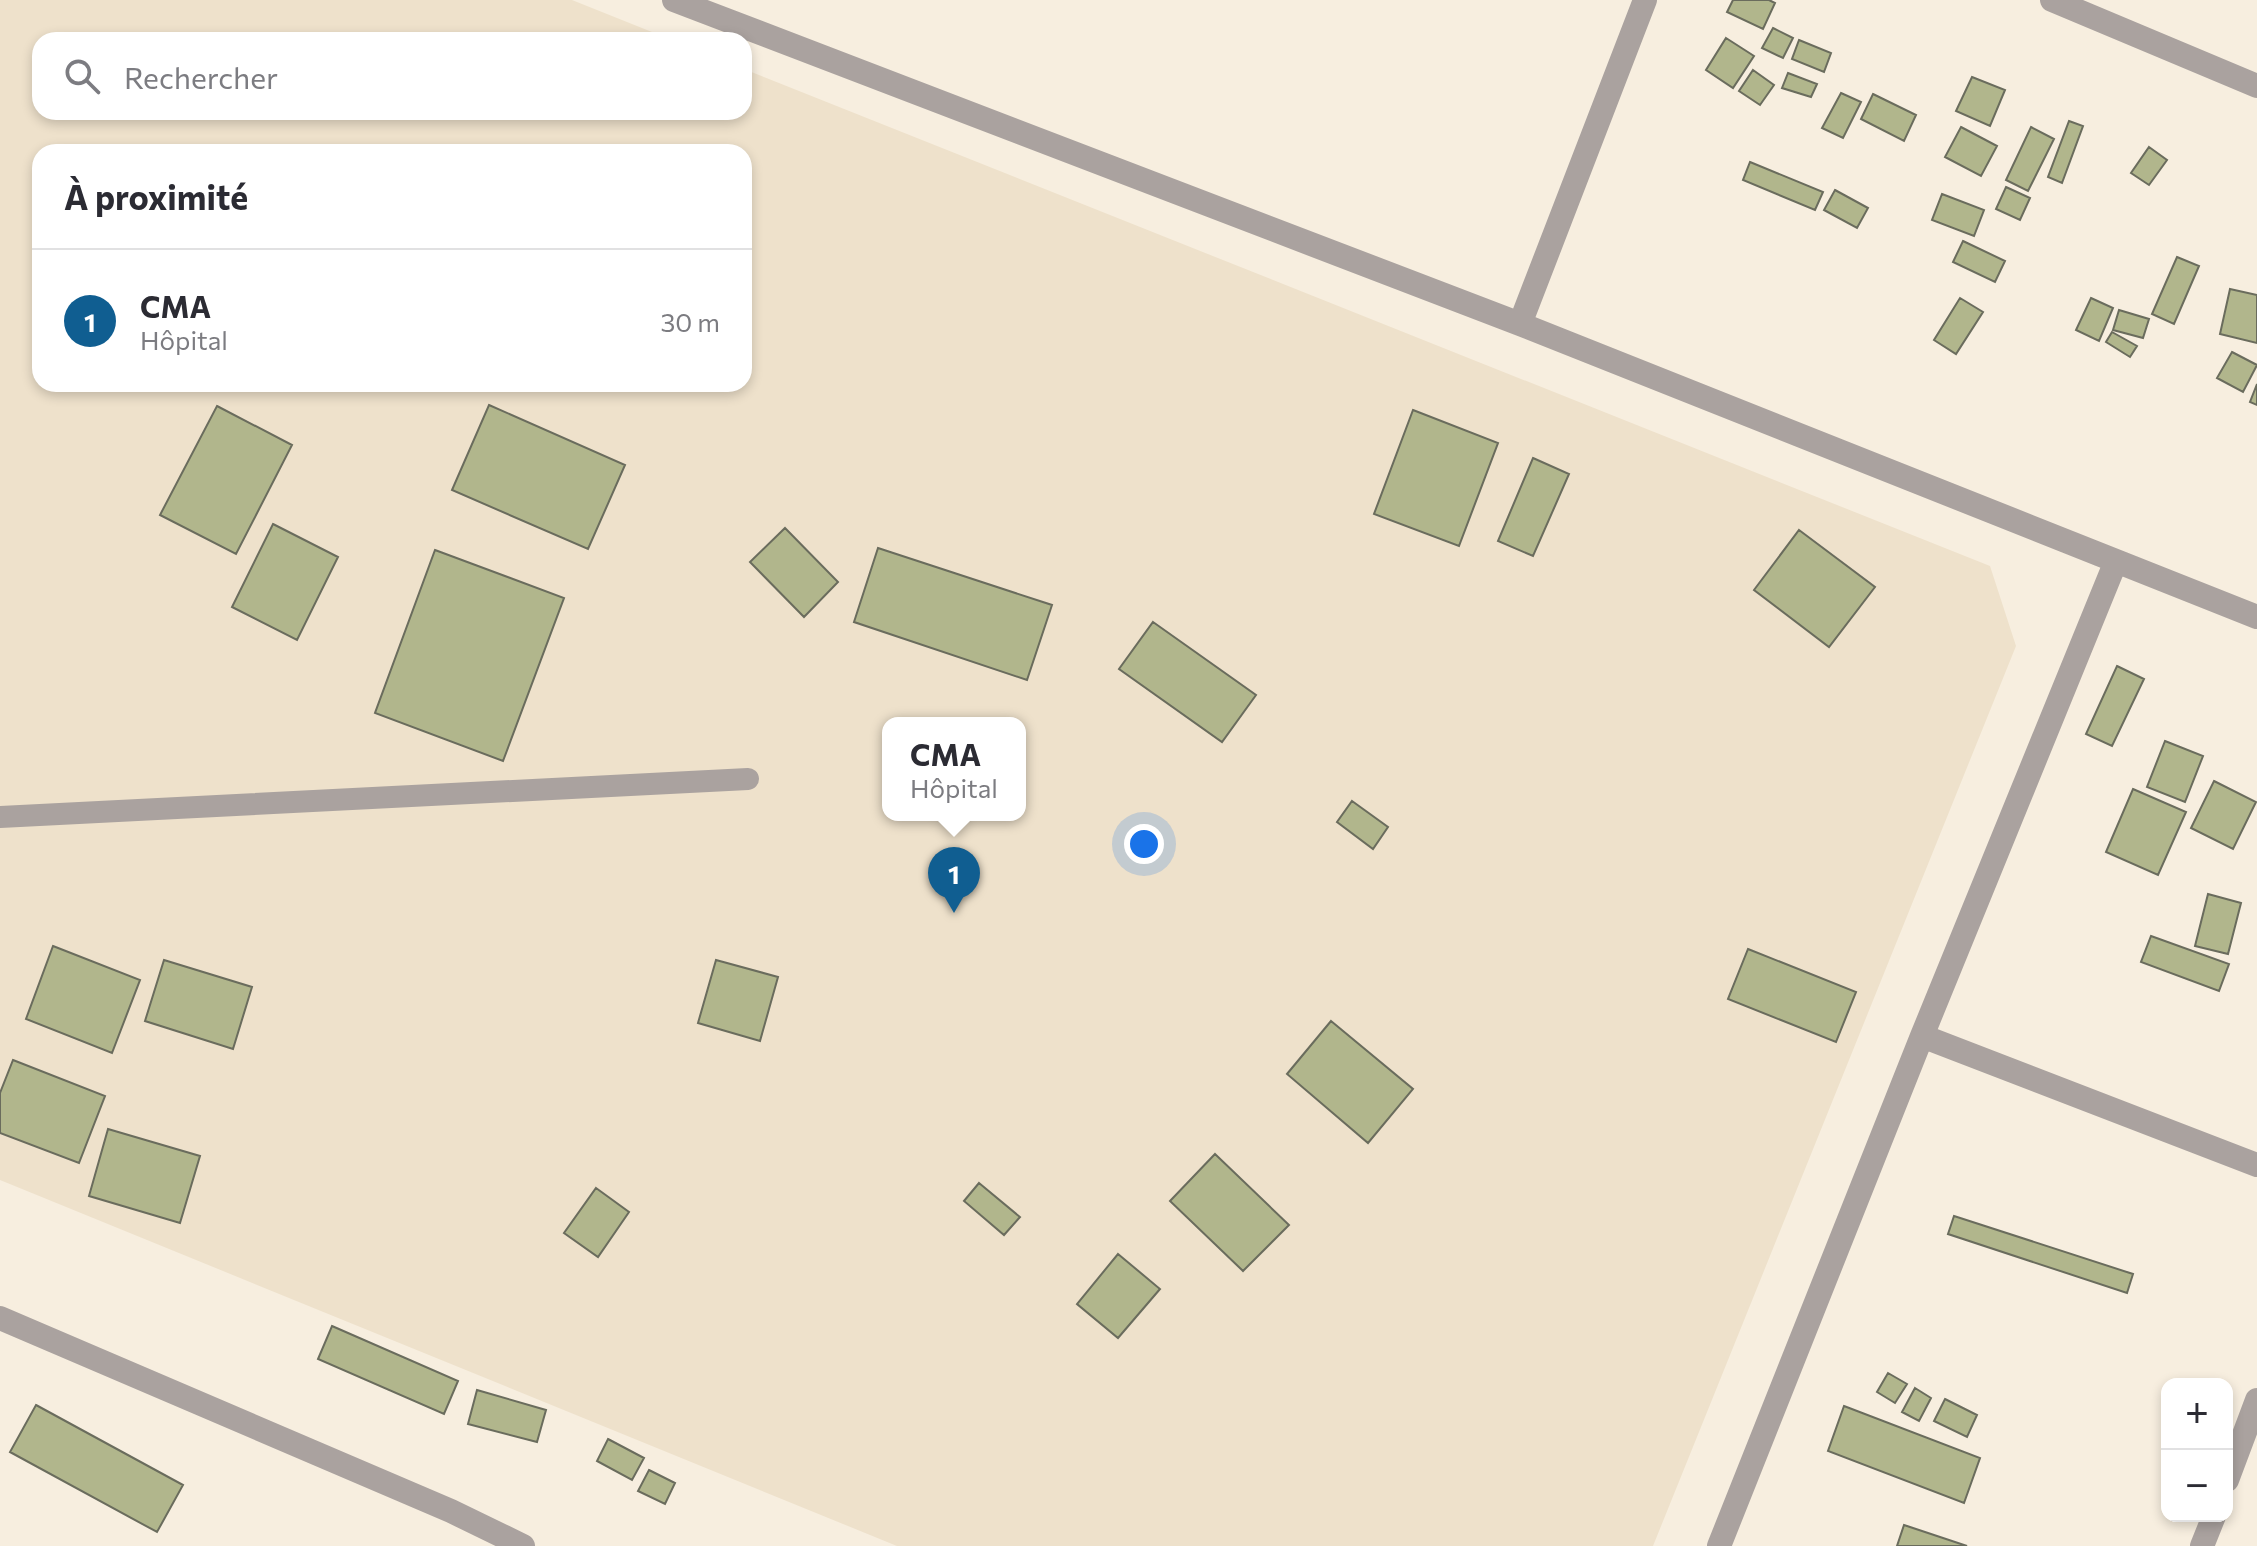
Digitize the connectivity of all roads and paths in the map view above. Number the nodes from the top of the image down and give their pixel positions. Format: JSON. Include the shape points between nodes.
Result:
{"nodes":[{"id":1,"x":674,"y":0,"type":"edge"},
{"id":2,"x":1645,"y":0,"type":"edge"},
{"id":3,"x":2052,"y":0,"type":"edge"},
{"id":4,"x":2081,"y":6,"type":"edge"},
{"id":5,"x":2257,"y":86,"type":"edge"},
{"id":6,"x":1520,"y":324,"type":"junction"},
{"id":7,"x":2116,"y":561,"type":"junction"},
{"id":8,"x":2257,"y":617,"type":"edge"},
{"id":9,"x":748,"y":779,"type":"dead end"},
{"id":10,"x":0,"y":817,"type":"edge"},
{"id":11,"x":1922,"y":1036,"type":"junction"},
{"id":12,"x":2257,"y":1165,"type":"edge"},
{"id":13,"x":0,"y":1318,"type":"edge"},
{"id":14,"x":2257,"y":1400,"type":"edge"},
{"id":15,"x":2233,"y":1464,"type":"edge"},
{"id":16,"x":2212,"y":1522,"type":"edge"},
{"id":17,"x":523,"y":1546,"type":"edge"},
{"id":18,"x":1719,"y":1546,"type":"edge"},
{"id":19,"x":2202,"y":1546,"type":"edge"}],
"edges":[{"from":1,"to":6,"type":"street"},
{"from":2,"to":6,"type":"street"},
{"from":3,"to":4,"type":"street"},
{"from":4,"to":5,"type":"street"},
{"from":6,"to":7,"type":"street"},
{"from":7,"to":8,"type":"street"},
{"from":7,"to":11,"type":"street"},
{"from":9,"to":10,"type":"lane"},
{"from":11,"to":12,"type":"street"},
{"from":11,"to":18,"type":"street"},
{"from":13,"to":17,"type":"street"},
{"from":14,"to":15,"type":"street"},
{"from":16,"to":19,"type":"street"}]}
